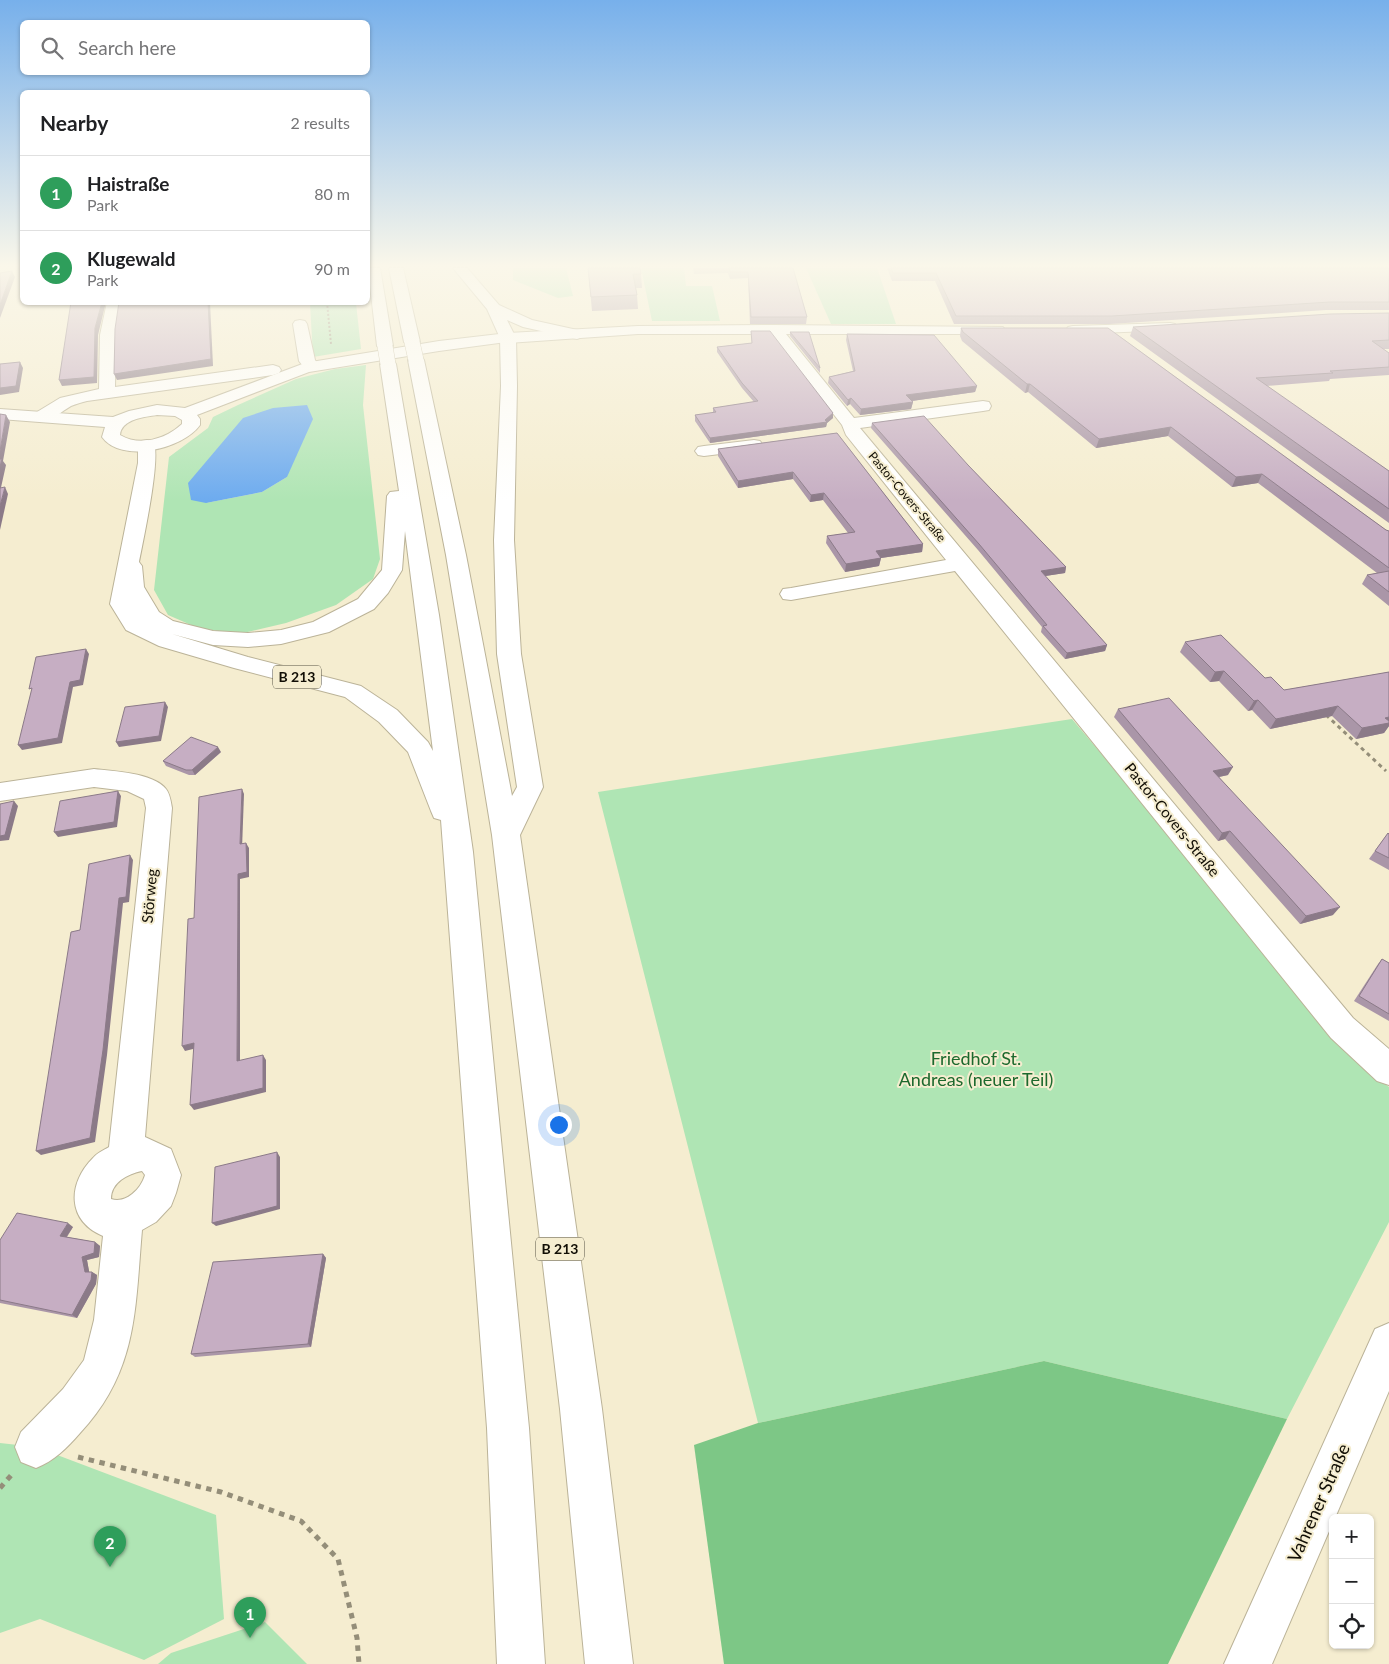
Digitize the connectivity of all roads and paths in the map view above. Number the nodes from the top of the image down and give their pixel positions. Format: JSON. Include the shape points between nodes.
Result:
{"nodes":[{"id":1,"x":108,"y":346,"type":"edge"},
{"id":2,"x":304,"y":346,"type":"edge"},
{"id":3,"x":331,"y":346,"type":"edge"},
{"id":4,"x":385,"y":346,"type":"edge"},
{"id":5,"x":413,"y":346,"type":"edge"},
{"id":6,"x":442,"y":346,"type":"edge"},
{"id":7,"x":508,"y":346,"type":"edge"},
{"id":8,"x":786,"y":346,"type":"edge"},
{"id":9,"x":333,"y":362,"type":"junction"},
{"id":10,"x":312,"y":367,"type":"junction"},
{"id":11,"x":272,"y":370,"type":"dead end"},
{"id":12,"x":107,"y":394,"type":"junction"},
{"id":13,"x":983,"y":406,"type":"dead end"},
{"id":14,"x":0,"y":414,"type":"edge"},
{"id":15,"x":185,"y":414,"type":"junction"},
{"id":16,"x":43,"y":416,"type":"junction"},
{"id":17,"x":118,"y":423,"type":"junction"},
{"id":18,"x":845,"y":429,"type":"junction"},
{"id":19,"x":769,"y":443,"type":"edge"},
{"id":20,"x":147,"y":445,"type":"junction"},
{"id":21,"x":704,"y":452,"type":"dead end"},
{"id":22,"x":404,"y":465,"type":"junction"},
{"id":23,"x":130,"y":543,"type":"junction"},
{"id":24,"x":962,"y":563,"type":"junction"},
{"id":25,"x":791,"y":594,"type":"dead end"},
{"id":26,"x":1322,"y":710,"type":"edge"},
{"id":27,"x":1386,"y":771,"type":"dead end"},
{"id":28,"x":0,"y":792,"type":"edge"},
{"id":29,"x":506,"y":835,"type":"junction"},
{"id":30,"x":459,"y":852,"type":"junction"},
{"id":31,"x":1389,"y":1070,"type":"edge"},
{"id":32,"x":1389,"y":1343,"type":"edge"},
{"id":33,"x":36,"y":1447,"type":"joint"},
{"id":34,"x":359,"y":1664,"type":"edge"},
{"id":35,"x":521,"y":1664,"type":"edge"},
{"id":36,"x":609,"y":1664,"type":"edge"},
{"id":37,"x":1248,"y":1664,"type":"edge"}],
"edges":[{"from":1,"to":12,"type":"main road"},
{"from":2,"to":10,"type":"main road","via":[[307,361]]},
{"from":3,"to":9,"type":"path"},
{"from":4,"to":22,"type":"main road","number":"B 213","bridge":true},
{"from":5,"to":29,"type":"main road","number":"B 213","via":[[456,554]]},
{"from":6,"to":9,"type":"main road"},
{"from":7,"to":29,"type":"main road","via":[[504,540],[509,654],[530,787]]},
{"from":8,"to":18,"type":"main road","name":"Pastor-Covers-Straße"},
{"from":9,"to":10,"type":"main road"},
{"from":10,"to":15,"type":"main road"},
{"from":11,"to":12,"type":"main road"},
{"from":12,"to":16,"type":"main road","via":[[66,402]]},
{"from":13,"to":18,"type":"main road"},
{"from":14,"to":16,"type":"main road"},
{"from":15,"to":17,"type":"main road","via":[[157,410]]},
{"from":15,"to":20,"type":"main road","via":[[191,419],[186,431]]},
{"from":16,"to":17,"type":"main road"},
{"from":17,"to":20,"type":"main road","via":[[111,432],[117,442]]},
{"from":18,"to":24,"type":"main road","name":"Pastor-Covers-Straße"},
{"from":19,"to":21,"type":"main road"},
{"from":20,"to":23,"type":"main road"},
{"from":22,"to":23,"type":"main road","number":"B 213","via":[[398,488],[392,570],[366,604],[321,627],[281,637],[248,640],[213,638],[165,626],[150,616],[133,588]]},
{"from":22,"to":30,"type":"main road","number":"B 213","via":[[428,615]]},
{"from":23,"to":30,"type":"main road","number":"B 213","via":[[121,604],[134,625],[167,641],[353,692],[388,716],[419,748]]},
{"from":24,"to":25,"type":"main road","name":"Pastor-Covers-Straße"},
{"from":24,"to":31,"type":"main road","name":"Pastor-Covers-Straße","via":[[1342,1028]]},
{"from":26,"to":27,"type":"path"},
{"from":28,"to":33,"type":"main road","name":"Störweg","via":[[94,778],[132,782],[156,794],[158,808],[126,1157],[144,1154],[158,1161],[163,1175],[158,1193],[143,1209],[124,1219],[112,1333],[99,1373],[76,1407]]},
{"from":29,"to":36,"type":"main road","number":"B 213","via":[[582,1409]]},
{"from":30,"to":35,"type":"main road","number":"B 213","via":[[508,1428]]},
{"from":32,"to":37,"type":"main road","name":"Vahrener Straße"},
{"from":33,"to":34,"type":"path","via":[[221,1492],[301,1521],[338,1559],[357,1638]]}]}
